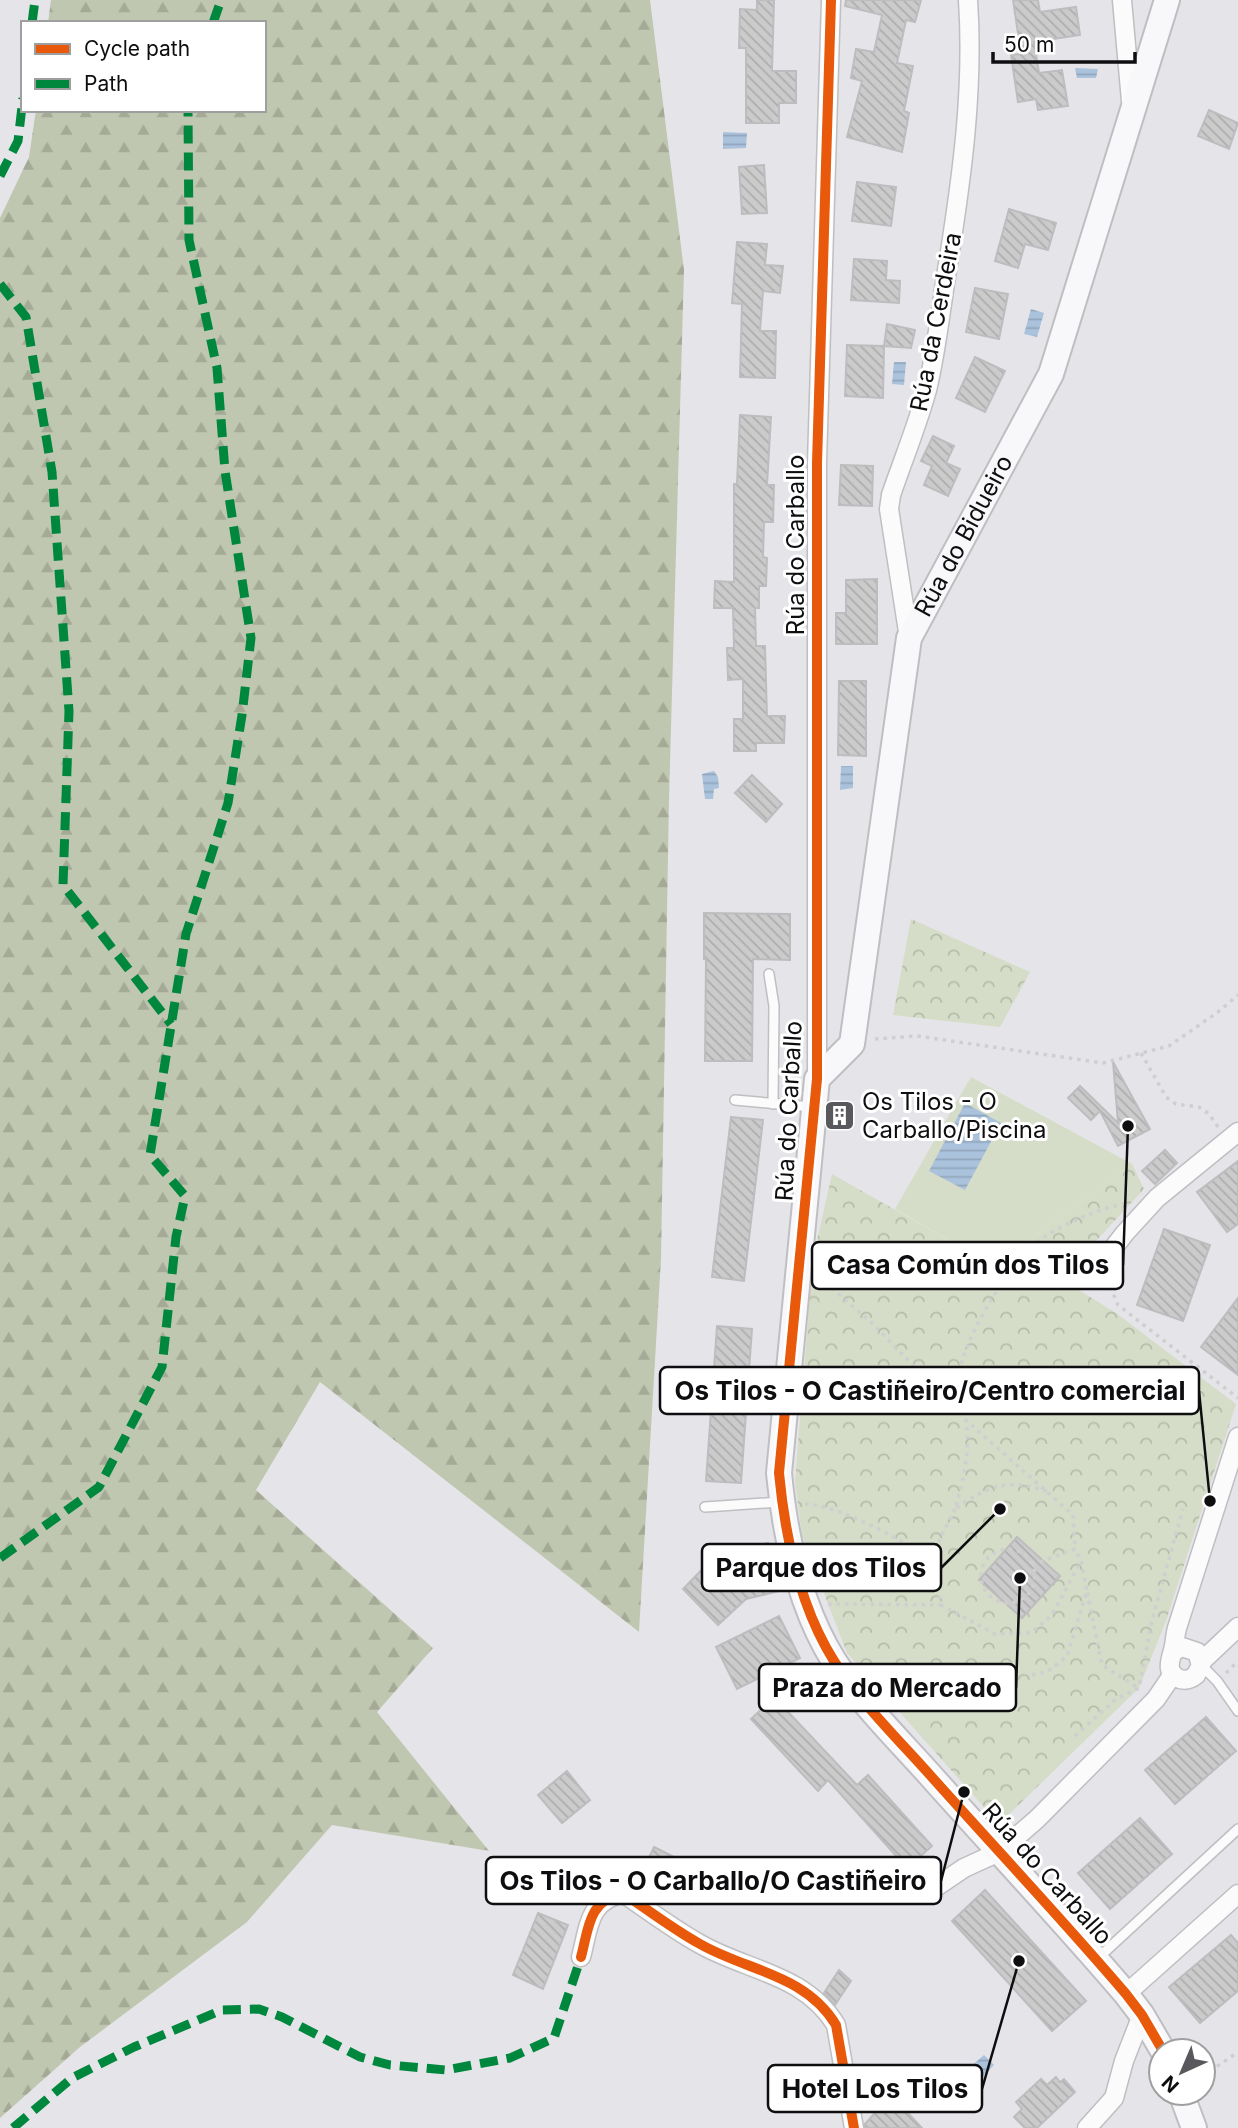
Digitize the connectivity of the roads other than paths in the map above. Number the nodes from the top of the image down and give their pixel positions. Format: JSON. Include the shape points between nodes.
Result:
{"nodes":[{"id":1,"x":831,"y":0,"type":"edge"},
{"id":2,"x":968,"y":0,"type":"edge"},
{"id":3,"x":1122,"y":0,"type":"edge"},
{"id":4,"x":1167,"y":0,"type":"edge"},
{"id":5,"x":1132,"y":111,"type":"junction"},
{"id":6,"x":909,"y":638,"type":"junction"},
{"id":7,"x":769,"y":974,"type":"dead end"},
{"id":8,"x":817,"y":1079,"type":"junction"},
{"id":9,"x":736,"y":1100,"type":"dead end"},
{"id":10,"x":773,"y":1104,"type":"junction"},
{"id":11,"x":814,"y":1107,"type":"junction"},
{"id":12,"x":1238,"y":1132,"type":"edge"},
{"id":13,"x":1101,"y":1264,"type":"road end"},
{"id":14,"x":1238,"y":1437,"type":"edge"},
{"id":15,"x":782,"y":1502,"type":"junction"},
{"id":16,"x":705,"y":1507,"type":"dead end"},
{"id":17,"x":1238,"y":1627,"type":"edge"},
{"id":18,"x":1173,"y":1652,"type":"junction"},
{"id":19,"x":1201,"y":1663,"type":"junction"},
{"id":20,"x":1172,"y":1674,"type":"junction"},
{"id":21,"x":1238,"y":1711,"type":"edge"},
{"id":22,"x":1238,"y":1829,"type":"edge"},
{"id":23,"x":999,"y":1852,"type":"junction"},
{"id":24,"x":933,"y":1889,"type":"dead end"},
{"id":25,"x":1238,"y":1895,"type":"edge"},
{"id":26,"x":580,"y":1957,"type":"dead end"},
{"id":27,"x":1096,"y":1960,"type":"junction"},
{"id":28,"x":1126,"y":1994,"type":"junction"},
{"id":29,"x":1142,"y":2015,"type":"junction"},
{"id":30,"x":1155,"y":2037,"type":"edge"},
{"id":31,"x":1186,"y":2107,"type":"edge"},
{"id":32,"x":854,"y":2128,"type":"edge"},
{"id":33,"x":1087,"y":2128,"type":"edge"},
{"id":34,"x":1194,"y":2128,"type":"edge"}],
"edges":[{"from":1,"to":8,"type":"street","name":"Rúa do Carballo","via":[[817,463]]},
{"from":2,"to":6,"type":"street","name":"Rúa da Cerdeira","via":[[969,102],[963,168],[931,370],[889,509]]},
{"from":3,"to":5,"type":"street"},
{"from":4,"to":5,"type":"street","name":"Rúa do Bidueiro"},
{"from":5,"to":6,"type":"street","name":"Rúa do Bidueiro","via":[[1051,374]]},
{"from":6,"to":8,"type":"street","name":"Rúa do Bidueiro","via":[[852,1044]]},
{"from":7,"to":10,"type":"lane","via":[[774,1006]]},
{"from":8,"to":11,"type":"street","name":"Rúa do Carballo"},
{"from":9,"to":10,"type":"lane"},
{"from":10,"to":11,"type":"lane"},
{"from":11,"to":15,"type":"street","name":"Rúa do Carballo","via":[[779,1473]]},
{"from":12,"to":13,"type":"street","via":[[1157,1198]]},
{"from":14,"to":18,"type":"street"},
{"from":15,"to":16,"type":"lane"},
{"from":15,"to":23,"type":"street","name":"Rúa do Carballo","via":[[797,1573],[834,1661]]},
{"from":17,"to":19,"type":"street"},
{"from":18,"to":19,"type":"street","via":[[1182,1647],[1192,1649]]},
{"from":18,"to":20,"type":"street"},
{"from":19,"to":20,"type":"street","via":[[1192,1678]]},
{"from":19,"to":21,"type":"lane"},
{"from":20,"to":23,"type":"street","via":[[1156,1699]]},
{"from":22,"to":27,"type":"lane"},
{"from":23,"to":24,"type":"street"},
{"from":23,"to":27,"type":"street","name":"Rúa do Carballo"},
{"from":25,"to":28,"type":"street"},
{"from":26,"to":32,"type":"street","via":[[596,1907],[623,1894],[700,1944],[800,1988],[835,2025]]},
{"from":27,"to":28,"type":"street","name":"Rúa do Carballo"},
{"from":28,"to":29,"type":"street","name":"Rúa do Carballo"},
{"from":29,"to":30,"type":"street","name":"Rúa do Carballo"},
{"from":29,"to":33,"type":"street","via":[[1114,2098]]},
{"from":31,"to":34,"type":"street"}]}
